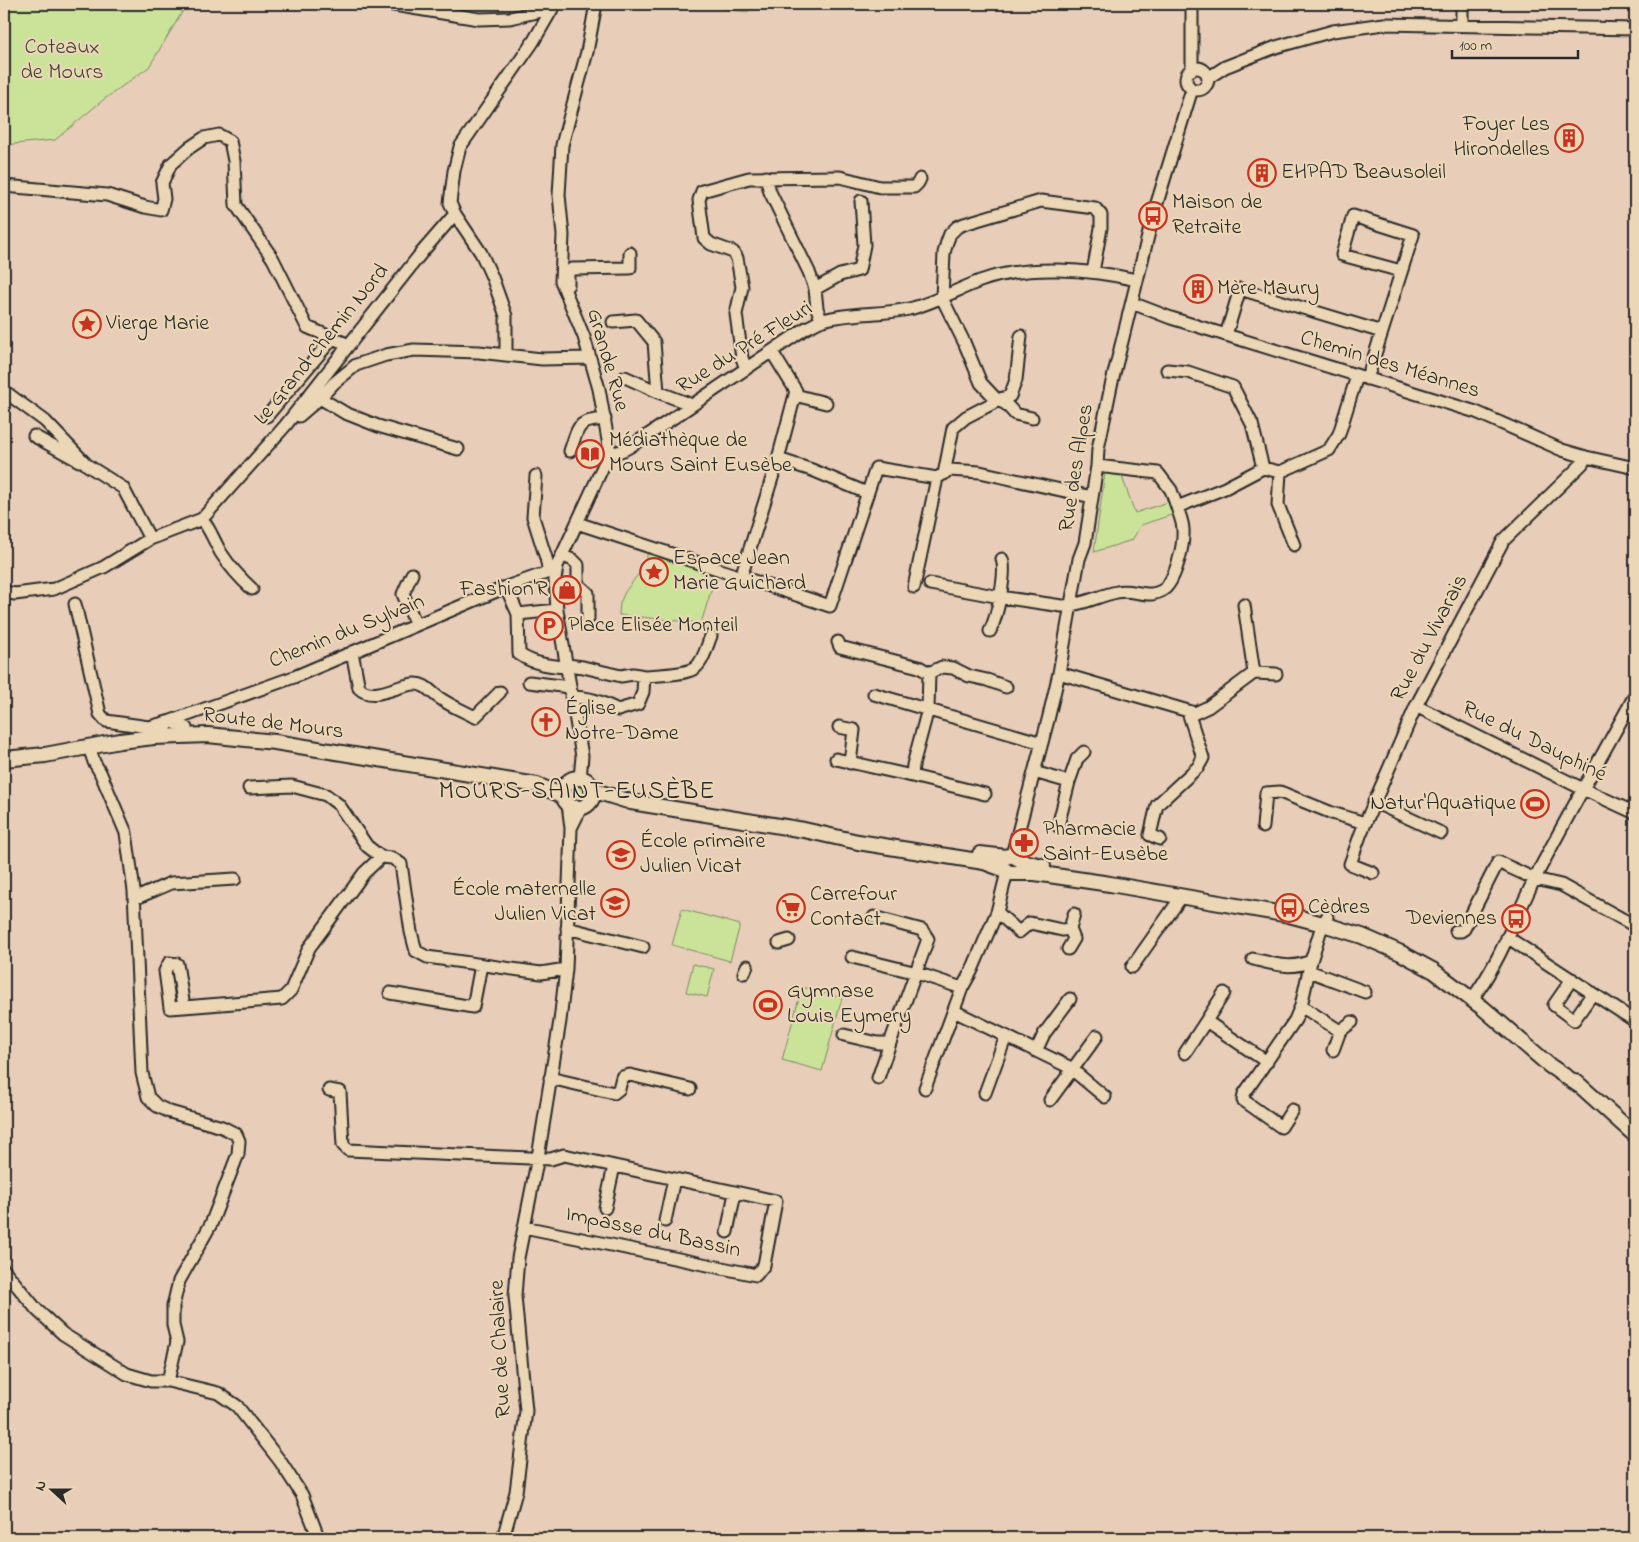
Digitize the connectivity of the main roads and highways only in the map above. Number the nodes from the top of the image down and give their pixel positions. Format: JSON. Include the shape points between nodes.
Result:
{"nodes":[{"id":1,"x":4,"y":759,"type":"edge"},
{"id":2,"x":574,"y":781,"type":"junction"},
{"id":3,"x":537,"y":785,"type":"junction"},
{"id":4,"x":579,"y":800,"type":"junction"},
{"id":5,"x":1010,"y":864,"type":"junction"},
{"id":6,"x":1325,"y":920,"type":"junction"},
{"id":7,"x":1635,"y":1135,"type":"edge"}],
"edges":[{"from":1,"to":3,"type":"main road","name":"Route de Mours","via":[[90,747],[155,733],[188,732],[275,742]]},
{"from":2,"to":3,"type":"main road","name":"Route de Mours"},
{"from":2,"to":4,"type":"main road","via":[[588,784]]},
{"from":2,"to":4,"type":"main road","via":[[563,792]]},
{"from":3,"to":4,"type":"main road","name":"Route de Mours"},
{"from":4,"to":5,"type":"main road","via":[[631,802],[858,842]]},
{"from":5,"to":6,"type":"main road","via":[[1045,874]]},
{"from":5,"to":6,"type":"main road","via":[[1036,865],[1175,887],[1303,911]]},
{"from":6,"to":7,"type":"main road","via":[[1364,930],[1437,965],[1553,1060]]}]}
